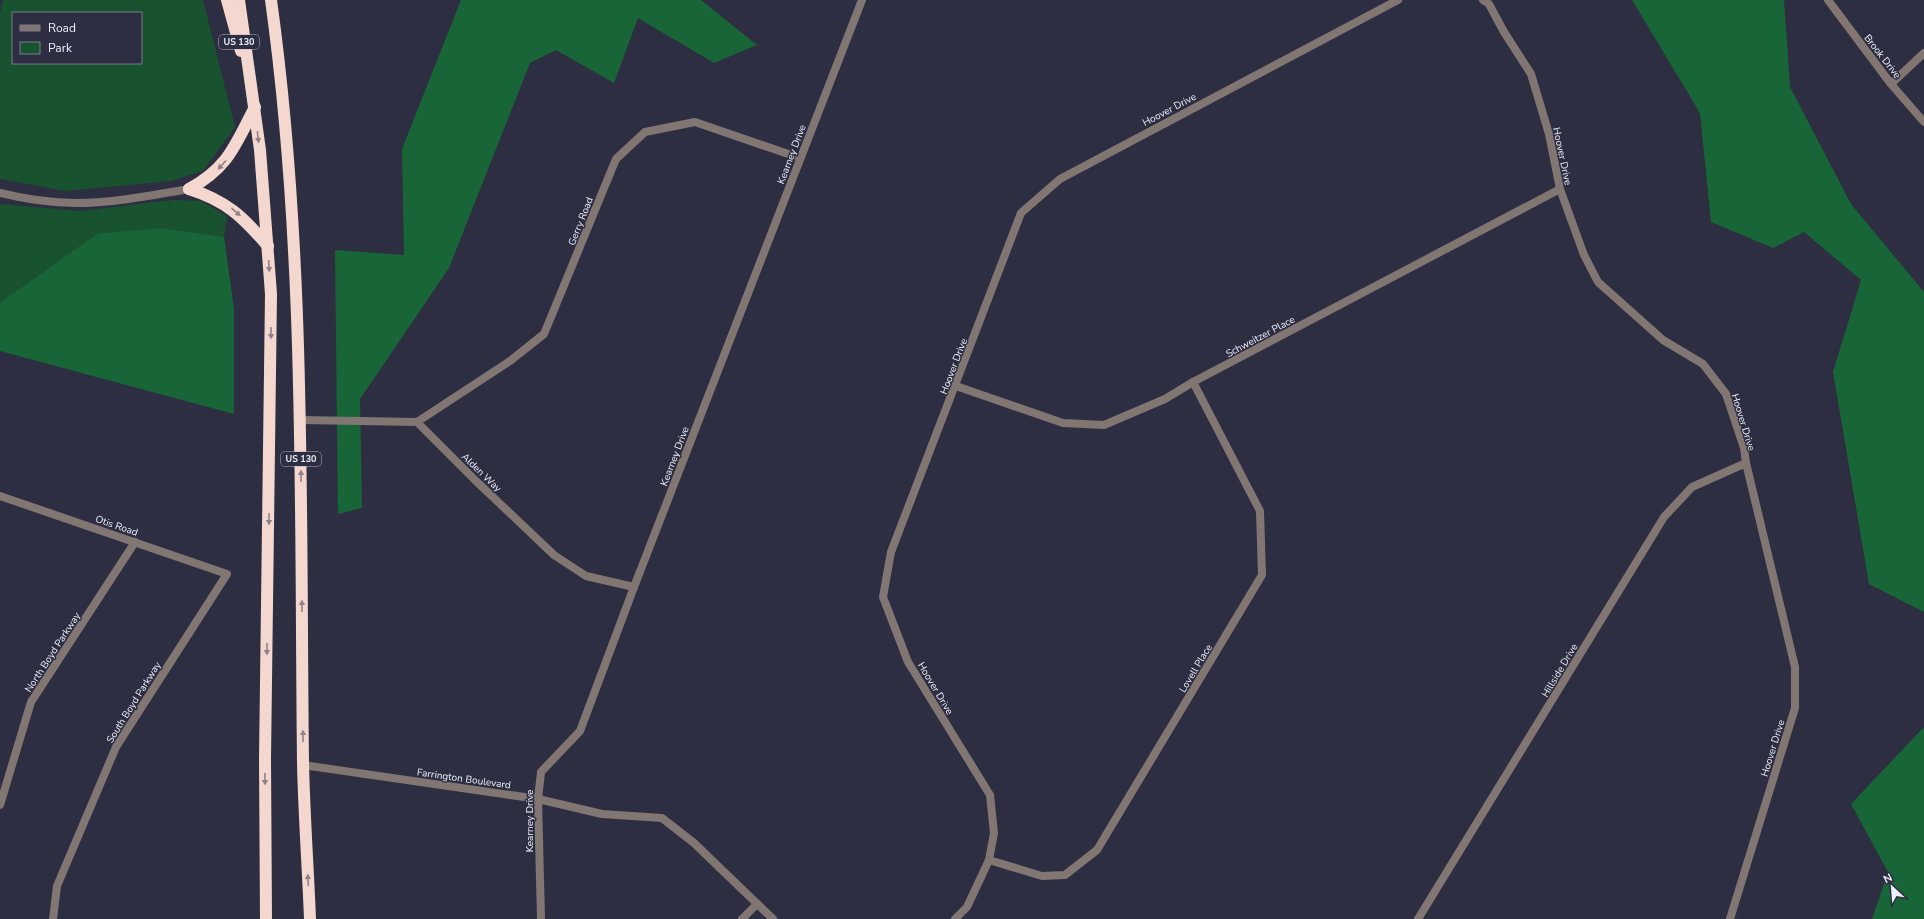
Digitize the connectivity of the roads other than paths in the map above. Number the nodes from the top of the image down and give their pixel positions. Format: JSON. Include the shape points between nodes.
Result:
{"nodes":[{"id":1,"x":227,"y":0,"type":"edge"},
{"id":2,"x":239,"y":0,"type":"edge"},
{"id":3,"x":271,"y":0,"type":"edge"},
{"id":4,"x":862,"y":0,"type":"edge"},
{"id":5,"x":1398,"y":0,"type":"edge"},
{"id":6,"x":1484,"y":0,"type":"edge"},
{"id":7,"x":1828,"y":0,"type":"edge"},
{"id":8,"x":1924,"y":52,"type":"edge"},
{"id":9,"x":252,"y":84,"type":"junction"},
{"id":10,"x":1892,"y":84,"type":"junction"},
{"id":11,"x":255,"y":107,"type":"junction"},
{"id":12,"x":1924,"y":122,"type":"edge"},
{"id":13,"x":800,"y":158,"type":"junction"},
{"id":14,"x":189,"y":189,"type":"junction"},
{"id":15,"x":1560,"y":189,"type":"junction"},
{"id":16,"x":0,"y":193,"type":"edge"},
{"id":17,"x":268,"y":246,"type":"junction"},
{"id":18,"x":1193,"y":382,"type":"junction"},
{"id":19,"x":956,"y":386,"type":"junction"},
{"id":20,"x":301,"y":420,"type":"junction"},
{"id":21,"x":417,"y":422,"type":"junction"},
{"id":22,"x":1746,"y":463,"type":"junction"},
{"id":23,"x":0,"y":496,"type":"edge"},
{"id":24,"x":135,"y":542,"type":"junction"},
{"id":25,"x":227,"y":574,"type":"joint"},
{"id":26,"x":634,"y":587,"type":"junction"},
{"id":27,"x":303,"y":765,"type":"junction"},
{"id":28,"x":538,"y":799,"type":"junction"},
{"id":29,"x":0,"y":805,"type":"edge"},
{"id":30,"x":989,"y":860,"type":"junction"},
{"id":31,"x":758,"y":904,"type":"junction"},
{"id":32,"x":53,"y":919,"type":"edge"},
{"id":33,"x":266,"y":919,"type":"edge"},
{"id":34,"x":310,"y":919,"type":"edge"},
{"id":35,"x":541,"y":919,"type":"edge"},
{"id":36,"x":742,"y":919,"type":"edge"},
{"id":37,"x":773,"y":919,"type":"edge"},
{"id":38,"x":955,"y":919,"type":"edge"},
{"id":39,"x":1418,"y":919,"type":"edge"},
{"id":40,"x":1730,"y":919,"type":"edge"}],
"edges":[{"from":1,"to":9,"type":"highway","number":"US 130"},
{"from":2,"to":9,"type":"highway"},
{"from":3,"to":20,"type":"highway","number":"US 130","via":[[289,149]]},
{"from":4,"to":13,"type":"street","name":"Kearney Drive"},
{"from":5,"to":19,"type":"street","name":"Hoover Drive","via":[[1060,178],[1021,213]]},
{"from":6,"to":15,"type":"street","name":"Hoover Drive","via":[[1489,4],[1531,74],[1549,134]]},
{"from":7,"to":10,"type":"street","name":"Brook Drive"},
{"from":8,"to":10,"type":"street"},
{"from":9,"to":11,"type":"highway","number":"US 130"},
{"from":10,"to":12,"type":"street","name":"Brook Drive"},
{"from":11,"to":14,"type":"highway","one_way":true,"via":[[227,159],[211,176]]},
{"from":11,"to":17,"type":"highway","number":"US 130","one_way":true},
{"from":13,"to":21,"type":"street","name":"Gerry Road","via":[[695,122],[645,132],[616,159],[544,334],[510,361]]},
{"from":13,"to":26,"type":"street","name":"Kearney Drive"},
{"from":14,"to":16,"type":"street","via":[[76,203],[22,198]]},
{"from":14,"to":17,"type":"highway","one_way":true,"via":[[215,198],[234,210]]},
{"from":15,"to":18,"type":"street","name":"Schweitzer Place"},
{"from":15,"to":22,"type":"street","name":"Hoover Drive","via":[[1584,255],[1598,282],[1663,340],[1703,364],[1726,394],[1744,448]]},
{"from":17,"to":33,"type":"highway","number":"US 130","one_way":true,"via":[[271,294],[265,759]]},
{"from":18,"to":19,"type":"street","name":"Schweitzer Place","via":[[1165,399],[1104,425],[1063,423]]},
{"from":18,"to":30,"type":"street","name":"Lovell Place","via":[[1260,511],[1262,575],[1097,850],[1065,875],[1042,876]]},
{"from":19,"to":30,"type":"street","name":"Hoover Drive","via":[[891,552],[883,597],[908,662],[990,795],[994,834]]},
{"from":20,"to":21,"type":"street"},
{"from":27,"to":20,"type":"highway","number":"US 130","one_way":true},
{"from":21,"to":26,"type":"street","name":"Alden Way","via":[[554,554],[586,576]]},
{"from":22,"to":39,"type":"street","name":"Hillside Drive","via":[[1692,487],[1664,517]]},
{"from":22,"to":40,"type":"street","name":"Hoover Drive","via":[[1795,667],[1795,708]]},
{"from":23,"to":24,"type":"street","name":"Otis Road"},
{"from":24,"to":25,"type":"street","name":"Otis Road"},
{"from":24,"to":29,"type":"street","name":"North Boyd Parkway","via":[[31,702]]},
{"from":25,"to":32,"type":"street","name":"South Boyd Parkway","via":[[116,746],[58,886]]},
{"from":26,"to":28,"type":"street","name":"Kearney Drive","via":[[580,731],[541,772]]},
{"from":27,"to":28,"type":"street","name":"Farrington Boulevard"},
{"from":34,"to":27,"type":"highway","number":"US 130","one_way":true},
{"from":28,"to":31,"type":"street","name":"Farrington Boulevard","via":[[602,814],[662,818],[694,843]]},
{"from":28,"to":35,"type":"street","name":"Kearney Drive"},
{"from":30,"to":38,"type":"street","name":"Hoover Drive","via":[[967,907]]},
{"from":31,"to":36,"type":"street"},
{"from":31,"to":37,"type":"street","name":"Farrington Boulevard"}]}
